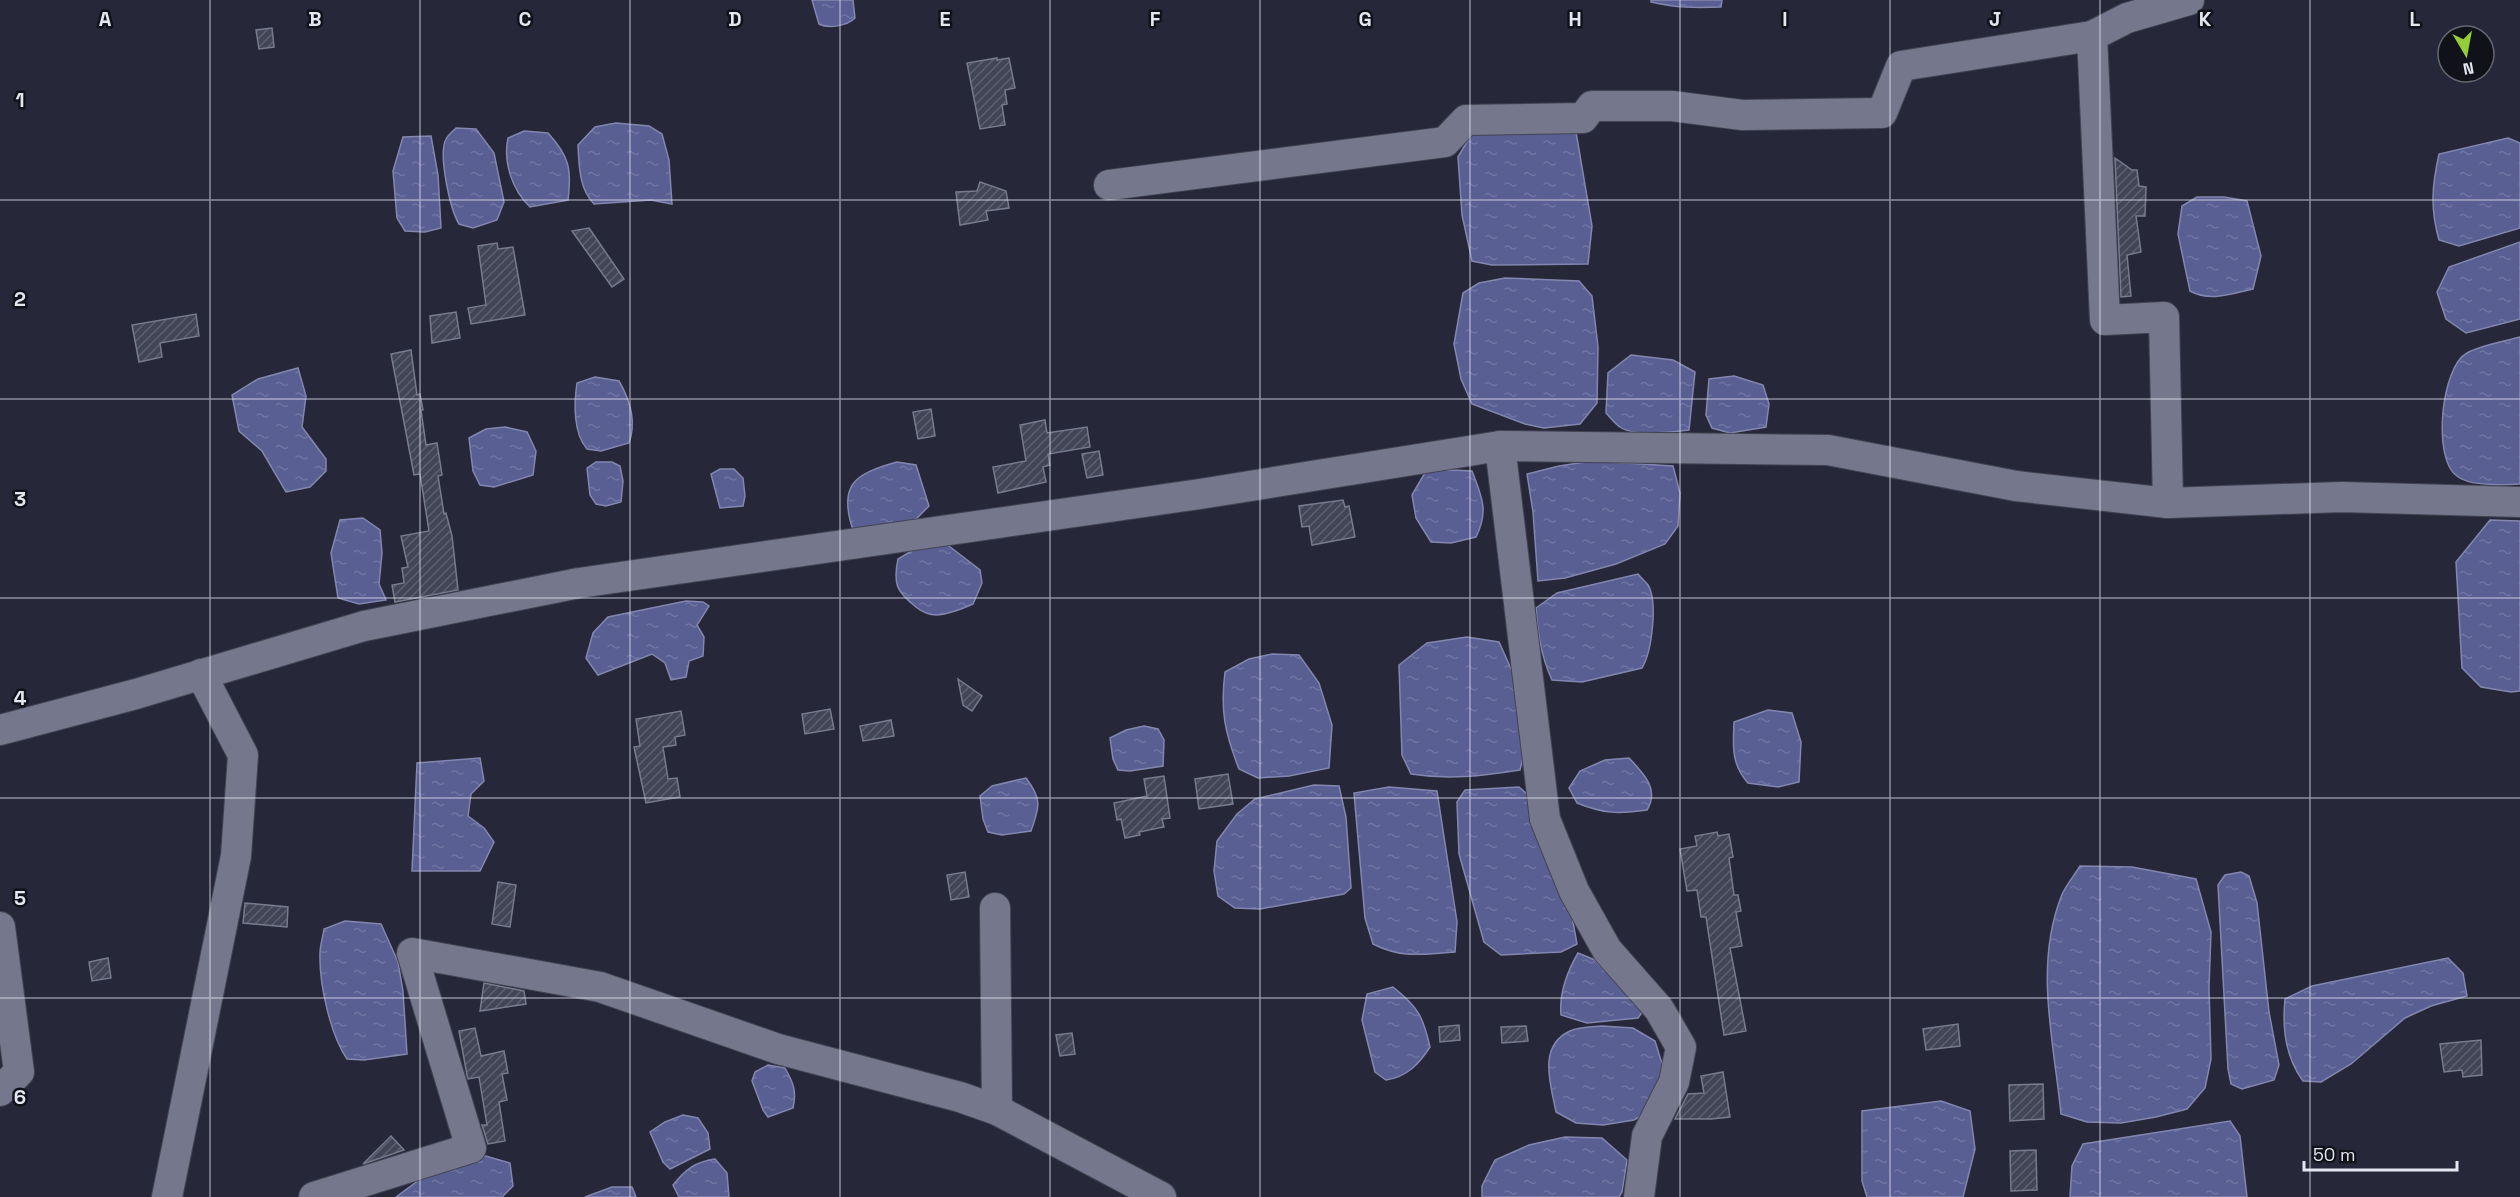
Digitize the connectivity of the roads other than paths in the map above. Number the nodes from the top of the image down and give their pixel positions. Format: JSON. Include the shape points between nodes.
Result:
{"nodes":[{"id":1,"x":2189,"y":0,"type":"edge"},
{"id":2,"x":2092,"y":36,"type":"junction"},
{"id":3,"x":1109,"y":185,"type":"dead end"},
{"id":4,"x":1500,"y":446,"type":"junction"},
{"id":5,"x":2520,"y":502,"type":"edge"},
{"id":6,"x":2168,"y":503,"type":"junction"},
{"id":7,"x":201,"y":674,"type":"junction"},
{"id":8,"x":0,"y":730,"type":"edge"},
{"id":9,"x":995,"y":908,"type":"dead end"},
{"id":10,"x":0,"y":927,"type":"edge"},
{"id":11,"x":0,"y":1091,"type":"edge"},
{"id":12,"x":997,"y":1110,"type":"junction"},
{"id":13,"x":167,"y":1197,"type":"edge"},
{"id":14,"x":314,"y":1197,"type":"edge"},
{"id":15,"x":1161,"y":1197,"type":"edge"},
{"id":16,"x":1639,"y":1197,"type":"edge"}],
"edges":[{"from":1,"to":2,"type":"street","via":[[2127,18]]},
{"from":2,"to":3,"type":"street","via":[[1900,66],[1882,112],[1742,115],[1672,106],[1592,106],[1583,118],[1466,120],[1445,142]]},
{"from":2,"to":6,"type":"street","via":[[2105,320],[2164,318]]},
{"from":4,"to":6,"type":"street","via":[[1828,450],[2016,486]]},
{"from":4,"to":7,"type":"street","via":[[1200,494],[579,583],[364,626]]},
{"from":4,"to":16,"type":"street","via":[[1545,819],[1574,891],[1607,950],[1659,1009],[1681,1047],[1674,1082],[1647,1136]]},
{"from":5,"to":6,"type":"street","via":[[2343,497]]},
{"from":7,"to":8,"type":"street"},
{"from":7,"to":13,"type":"street","via":[[243,755],[237,845]]},
{"from":9,"to":12,"type":"street"},
{"from":10,"to":11,"type":"street","via":[[20,1072]]},
{"from":12,"to":14,"type":"street","via":[[778,1049],[600,987],[412,953],[471,1148]]},
{"from":12,"to":15,"type":"street"}]}
